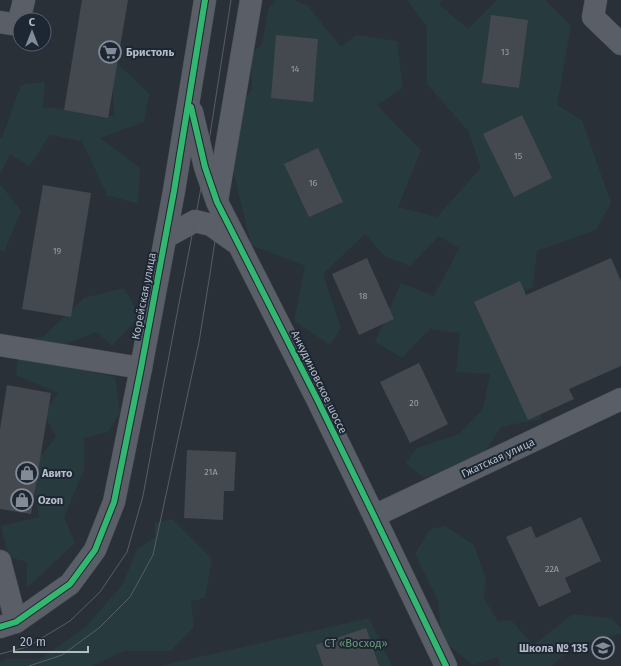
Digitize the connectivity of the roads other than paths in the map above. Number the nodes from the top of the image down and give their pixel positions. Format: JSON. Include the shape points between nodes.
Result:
{"nodes":[{"id":1,"x":24,"y":0,"type":"edge"},
{"id":2,"x":205,"y":0,"type":"edge"},
{"id":3,"x":251,"y":0,"type":"edge"},
{"id":4,"x":596,"y":0,"type":"edge"},
{"id":5,"x":0,"y":22,"type":"edge"},
{"id":6,"x":621,"y":44,"type":"edge"},
{"id":7,"x":189,"y":101,"type":"junction"},
{"id":8,"x":217,"y":202,"type":"junction"},
{"id":9,"x":166,"y":237,"type":"junction"},
{"id":10,"x":239,"y":245,"type":"junction"},
{"id":11,"x":0,"y":345,"type":"edge"},
{"id":12,"x":141,"y":368,"type":"junction"},
{"id":13,"x":621,"y":399,"type":"edge"},
{"id":14,"x":374,"y":516,"type":"junction"},
{"id":15,"x":0,"y":561,"type":"edge"},
{"id":16,"x":8,"y":625,"type":"edge"},
{"id":17,"x":446,"y":666,"type":"edge"}],
"edges":[{"from":1,"to":5,"type":"street","via":[[18,25]]},
{"from":2,"to":7,"type":"street","name":"Корейская улица"},
{"from":3,"to":8,"type":"street"},
{"from":4,"to":6,"type":"street","via":[[593,17]]},
{"from":7,"to":8,"type":"street","name":"Анкудиновское шоссе","via":[[205,167]]},
{"from":7,"to":9,"type":"street","name":"Корейская улица"},
{"from":8,"to":10,"type":"street","name":"Анкудиновское шоссе"},
{"from":9,"to":10,"type":"street","via":[[195,220],[211,225]]},
{"from":9,"to":12,"type":"street","name":"Корейская улица"},
{"from":10,"to":14,"type":"street","name":"Анкудиновское шоссе"},
{"from":11,"to":12,"type":"street"},
{"from":12,"to":16,"type":"street","name":"Корейская улица","via":[[114,502],[95,550],[70,584]]},
{"from":13,"to":14,"type":"street","name":"Гжатская улица"},
{"from":14,"to":17,"type":"street","name":"Анкудиновское шоссе"},
{"from":15,"to":16,"type":"street"}]}
